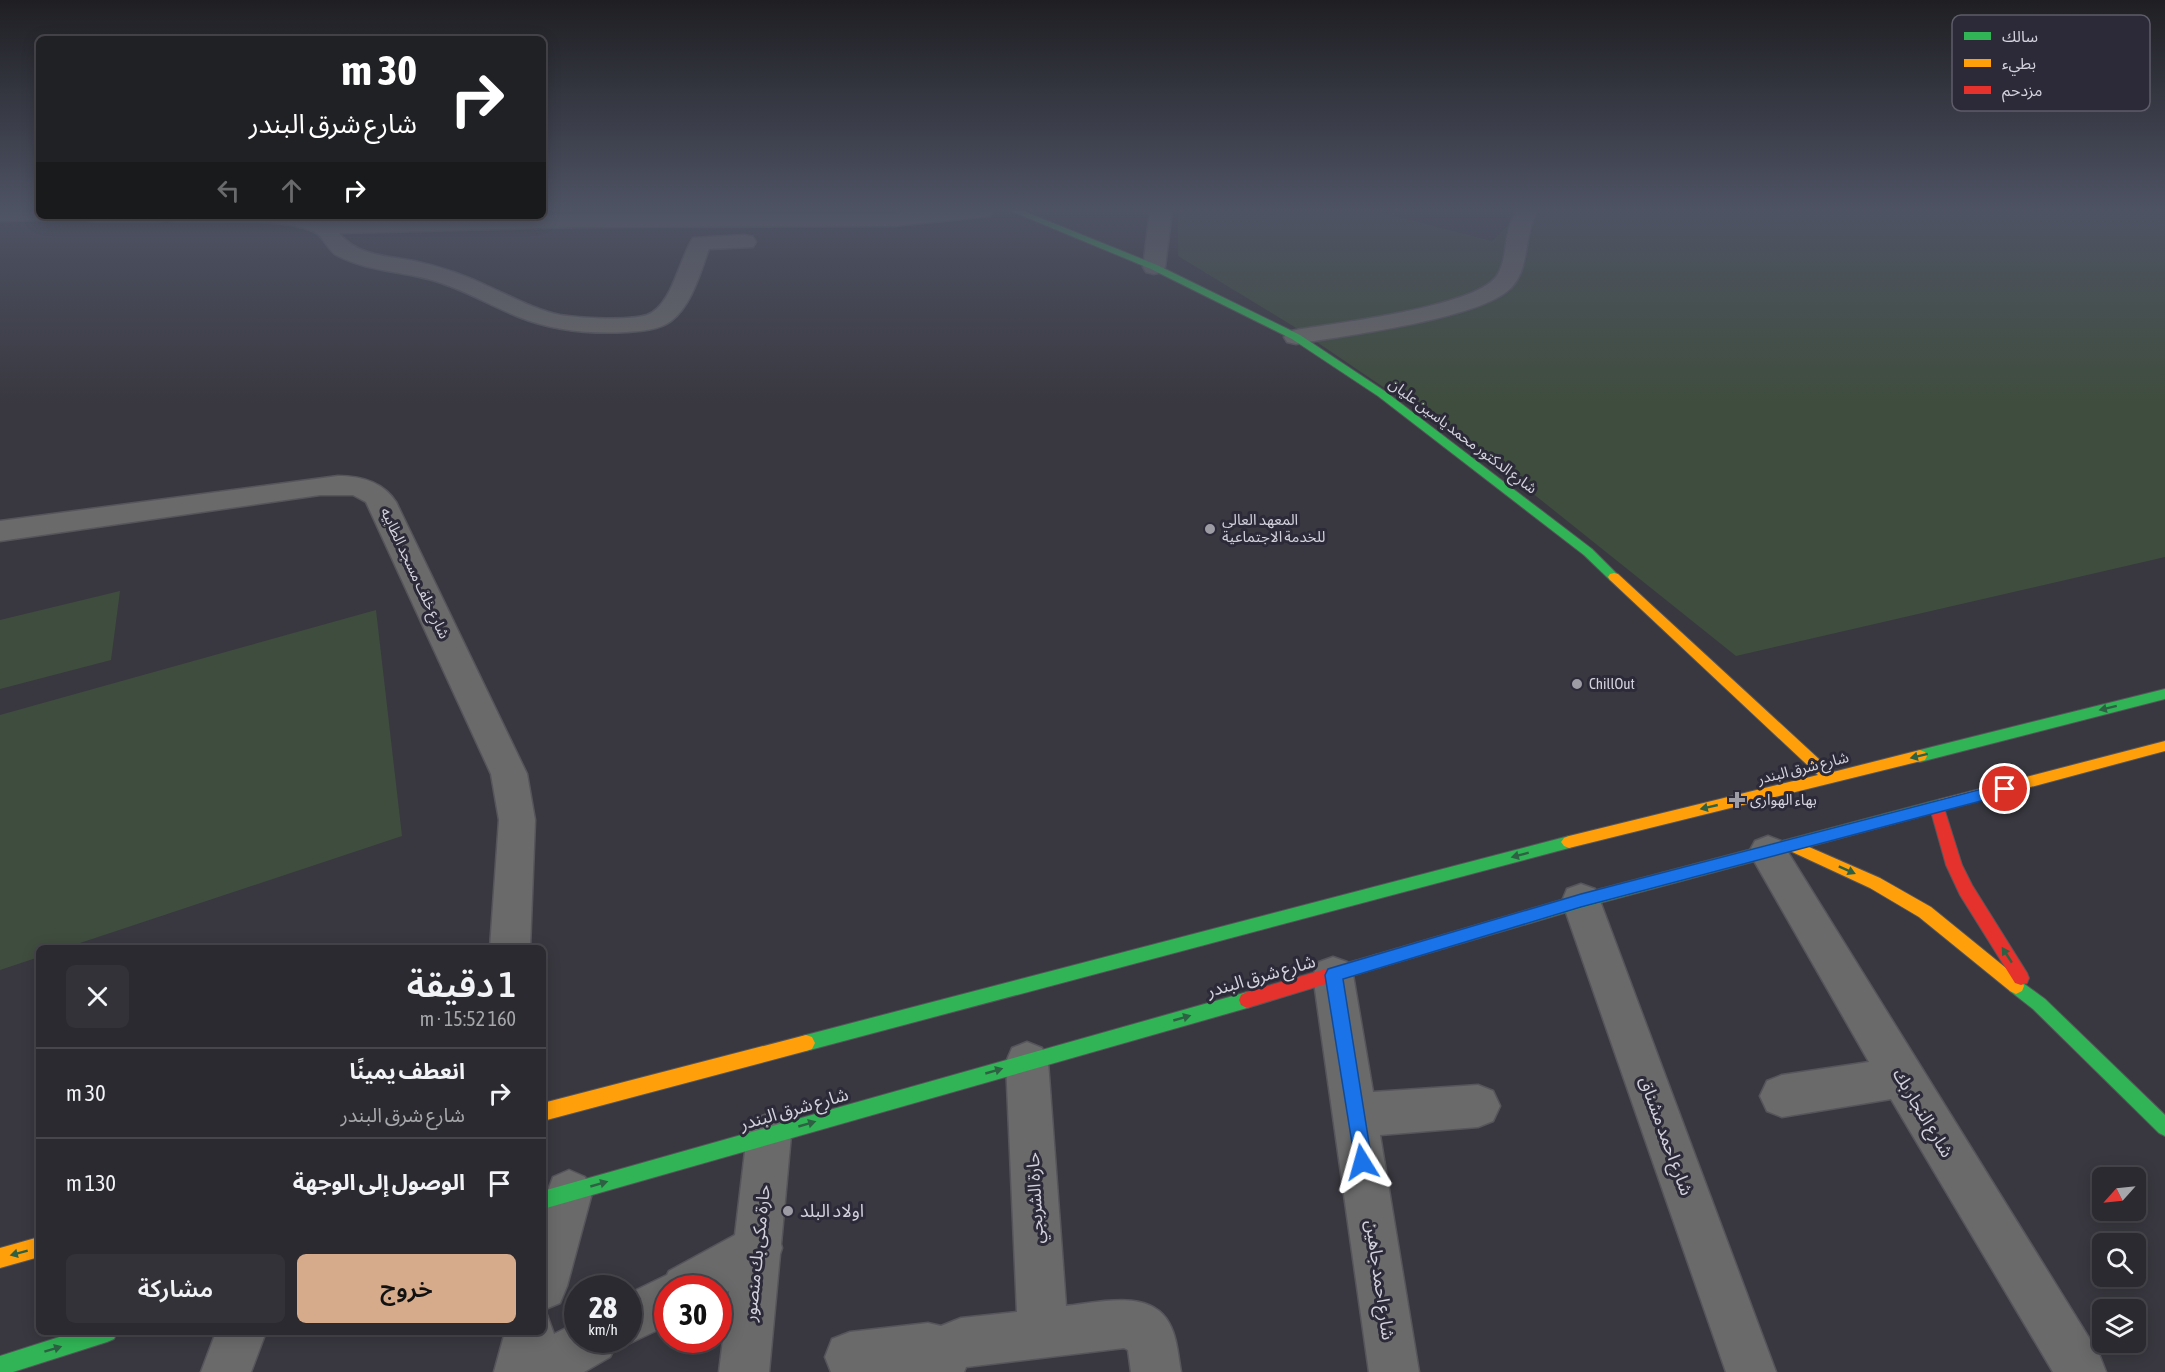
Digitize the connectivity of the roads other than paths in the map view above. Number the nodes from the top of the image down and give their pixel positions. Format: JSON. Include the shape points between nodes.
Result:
{"nodes":[{"id":1,"x":442,"y":275,"type":"edge"},
{"id":2,"x":687,"y":275,"type":"edge"},
{"id":3,"x":1170,"y":275,"type":"edge"},
{"id":4,"x":1507,"y":275,"type":"edge"},
{"id":5,"x":1296,"y":337,"type":"junction"},
{"id":6,"x":0,"y":531,"type":"edge"},
{"id":7,"x":2165,"y":694,"type":"edge"},
{"id":8,"x":2165,"y":746,"type":"edge"},
{"id":9,"x":1830,"y":778,"type":"junction"},
{"id":10,"x":1937,"y":808,"type":"junction"},
{"id":11,"x":1781,"y":849,"type":"junction"},
{"id":12,"x":1581,"y":900,"type":"junction"},
{"id":13,"x":510,"y":945,"type":"edge"},
{"id":14,"x":1334,"y":975,"type":"junction"},
{"id":15,"x":2039,"y":1004,"type":"junction"},
{"id":16,"x":1027,"y":1062,"type":"junction"},
{"id":17,"x":1901,"y":1077,"type":"junction"},
{"id":18,"x":1782,"y":1096,"type":"dead end"},
{"id":19,"x":1478,"y":1106,"type":"dead end"},
{"id":20,"x":546,"y":1111,"type":"edge"},
{"id":21,"x":1356,"y":1115,"type":"junction"},
{"id":22,"x":2165,"y":1127,"type":"edge"},
{"id":23,"x":769,"y":1135,"type":"junction"},
{"id":24,"x":556,"y":1197,"type":"edge"},
{"id":25,"x":36,"y":1248,"type":"edge"},
{"id":26,"x":759,"y":1248,"type":"junction"},
{"id":27,"x":0,"y":1258,"type":"edge"},
{"id":28,"x":546,"y":1265,"type":"edge"},
{"id":29,"x":710,"y":1275,"type":"edge"},
{"id":30,"x":1043,"y":1334,"type":"junction"},
{"id":31,"x":99,"y":1335,"type":"edge"},
{"id":32,"x":240,"y":1335,"type":"edge"},
{"id":33,"x":529,"y":1335,"type":"edge"},
{"id":34,"x":569,"y":1353,"type":"edge"},
{"id":35,"x":850,"y":1357,"type":"dead end"},
{"id":36,"x":941,"y":1364,"type":"edge"},
{"id":37,"x":15,"y":1365,"type":"edge"},
{"id":38,"x":226,"y":1372,"type":"edge"},
{"id":39,"x":519,"y":1372,"type":"edge"},
{"id":40,"x":534,"y":1372,"type":"edge"},
{"id":41,"x":744,"y":1372,"type":"edge"},
{"id":42,"x":1156,"y":1372,"type":"edge"},
{"id":43,"x":1394,"y":1372,"type":"edge"},
{"id":44,"x":1751,"y":1372,"type":"edge"},
{"id":45,"x":2081,"y":1372,"type":"edge"}],
"edges":[{"from":1,"to":2,"type":"street","via":[[562,322],[642,323],[656,321],[666,314]]},
{"from":3,"to":5,"type":"main road","name":"شارع الدكتور محمد ياسين عليان"},
{"from":4,"to":5,"type":"street","via":[[1503,283],[1485,296],[1408,316]]},
{"from":5,"to":9,"type":"main road","name":"شارع الدكتور محمد ياسين عليان","via":[[1410,414],[1578,544]]},
{"from":6,"to":13,"type":"street","name":"شارع خلف مسجد الطابيه","via":[[320,486],[360,486],[374,492],[509,774],[517,820]]},
{"from":7,"to":9,"type":"main road","name":"شارع شرق البندر","one_way":true},
{"from":8,"to":10,"type":"main road","name":"شارع شرق البندر"},
{"from":9,"to":20,"type":"main road","name":"شارع شرق البندر","one_way":true,"via":[[1649,821]]},
{"from":10,"to":11,"type":"main road","name":"شارع شرق البندر"},
{"from":15,"to":10,"type":"main road","one_way":true,"via":[[1966,890]]},
{"from":11,"to":12,"type":"main road","name":"شارع شرق البندر"},
{"from":11,"to":15,"type":"main road","one_way":true,"via":[[1875,883],[1925,912]]},
{"from":11,"to":17,"type":"street","name":"شارع النجار بك"},
{"from":12,"to":14,"type":"main road","name":"شارع شرق البندر"},
{"from":12,"to":44,"type":"street","name":"شارع احمد مشناق"},
{"from":16,"to":14,"type":"main road","name":"شارع شرق البندر","one_way":true},
{"from":14,"to":21,"type":"street","name":"شارع احمد جاهين"},
{"from":15,"to":22,"type":"main road"},
{"from":23,"to":16,"type":"main road","name":"شارع شرق البندر","one_way":true},
{"from":16,"to":30,"type":"street","name":"حارة الشربجي"},
{"from":17,"to":18,"type":"street"},
{"from":17,"to":45,"type":"street","name":"شارع النجار بك"},
{"from":19,"to":21,"type":"street"},
{"from":21,"to":43,"type":"street","name":"شارع احمد جاهين"},
{"from":24,"to":23,"type":"main road","name":"شارع شرق البندر","one_way":true},
{"from":23,"to":26,"type":"street","name":"حارة مكى بك منصور"},
{"from":24,"to":28,"type":"street"},
{"from":25,"to":27,"type":"main road","one_way":true},
{"from":26,"to":29,"type":"street"},
{"from":26,"to":41,"type":"street","name":"حارة مكى بك منصور"},
{"from":30,"to":36,"type":"street","via":[[961,1343],[951,1347]]},
{"from":30,"to":42,"type":"street","via":[[1124,1324],[1139,1326],[1151,1338]]},
{"from":37,"to":31,"type":"main road","one_way":true},
{"from":32,"to":38,"type":"street"},
{"from":33,"to":39,"type":"street"},
{"from":34,"to":40,"type":"street"},
{"from":35,"to":36,"type":"street","via":[[928,1348],[936,1349]]}]}
